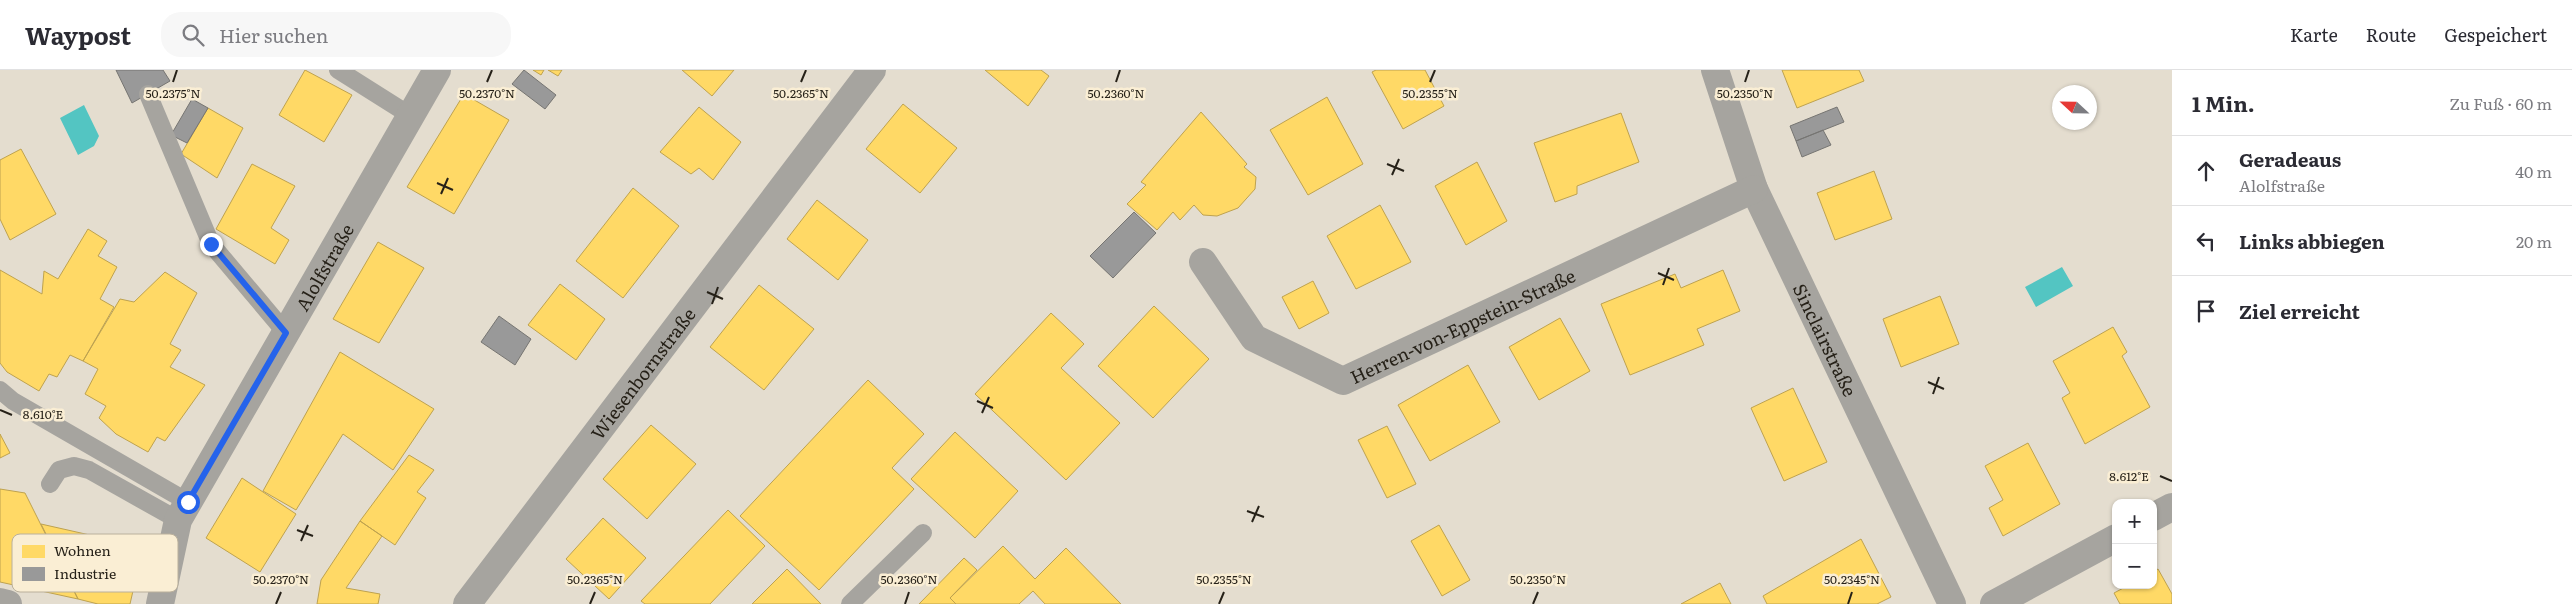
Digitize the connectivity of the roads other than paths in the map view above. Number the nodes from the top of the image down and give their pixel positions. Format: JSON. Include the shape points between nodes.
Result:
{"nodes":[{"id":1,"x":338,"y":70,"type":"edge"},
{"id":2,"x":437,"y":70,"type":"edge"},
{"id":3,"x":872,"y":70,"type":"edge"},
{"id":4,"x":1715,"y":70,"type":"edge"},
{"id":5,"x":148,"y":94,"type":"dead end"},
{"id":6,"x":411,"y":116,"type":"junction"},
{"id":7,"x":1754,"y":189,"type":"junction"},
{"id":8,"x":1203,"y":262,"type":"dead end"},
{"id":9,"x":286,"y":333,"type":"junction"},
{"id":10,"x":0,"y":390,"type":"edge"},
{"id":11,"x":50,"y":484,"type":"dead end"},
{"id":12,"x":2172,"y":507,"type":"edge"},
{"id":13,"x":183,"y":511,"type":"junction"},
{"id":14,"x":2157,"y":515,"type":"edge"},
{"id":15,"x":923,"y":533,"type":"dead end"},
{"id":16,"x":177,"y":534,"type":"edge"},
{"id":17,"x":2112,"y":540,"type":"edge"},
{"id":18,"x":0,"y":602,"type":"edge"},
{"id":19,"x":8,"y":604,"type":"edge"},
{"id":20,"x":467,"y":604,"type":"edge"},
{"id":21,"x":850,"y":604,"type":"edge"},
{"id":22,"x":1952,"y":604,"type":"edge"},
{"id":23,"x":1994,"y":604,"type":"edge"}],
"edges":[{"from":1,"to":6,"type":"lane"},
{"from":2,"to":6,"type":"street","name":"Alolfstraße"},
{"from":3,"to":20,"type":"street","name":"Wiesenbornstraße"},
{"from":4,"to":7,"type":"street","name":"Sinclairstraße"},
{"from":5,"to":9,"type":"lane","via":[[211,244]]},
{"from":6,"to":9,"type":"street","name":"Alolfstraße"},
{"from":7,"to":8,"type":"street","name":"Herren-von-Eppstein-Straße","via":[[1343,381],[1254,338]]},
{"from":7,"to":22,"type":"street","name":"Sinclairstraße"},
{"from":9,"to":13,"type":"street","name":"Alolfstraße"},
{"from":10,"to":13,"type":"lane"},
{"from":11,"to":13,"type":"lane","via":[[59,470],[74,466]]},
{"from":12,"to":14,"type":"street"},
{"from":13,"to":16,"type":"street","name":"Alolfstraße"},
{"from":15,"to":21,"type":"lane"},
{"from":17,"to":23,"type":"street"},
{"from":18,"to":19,"type":"street"}]}
